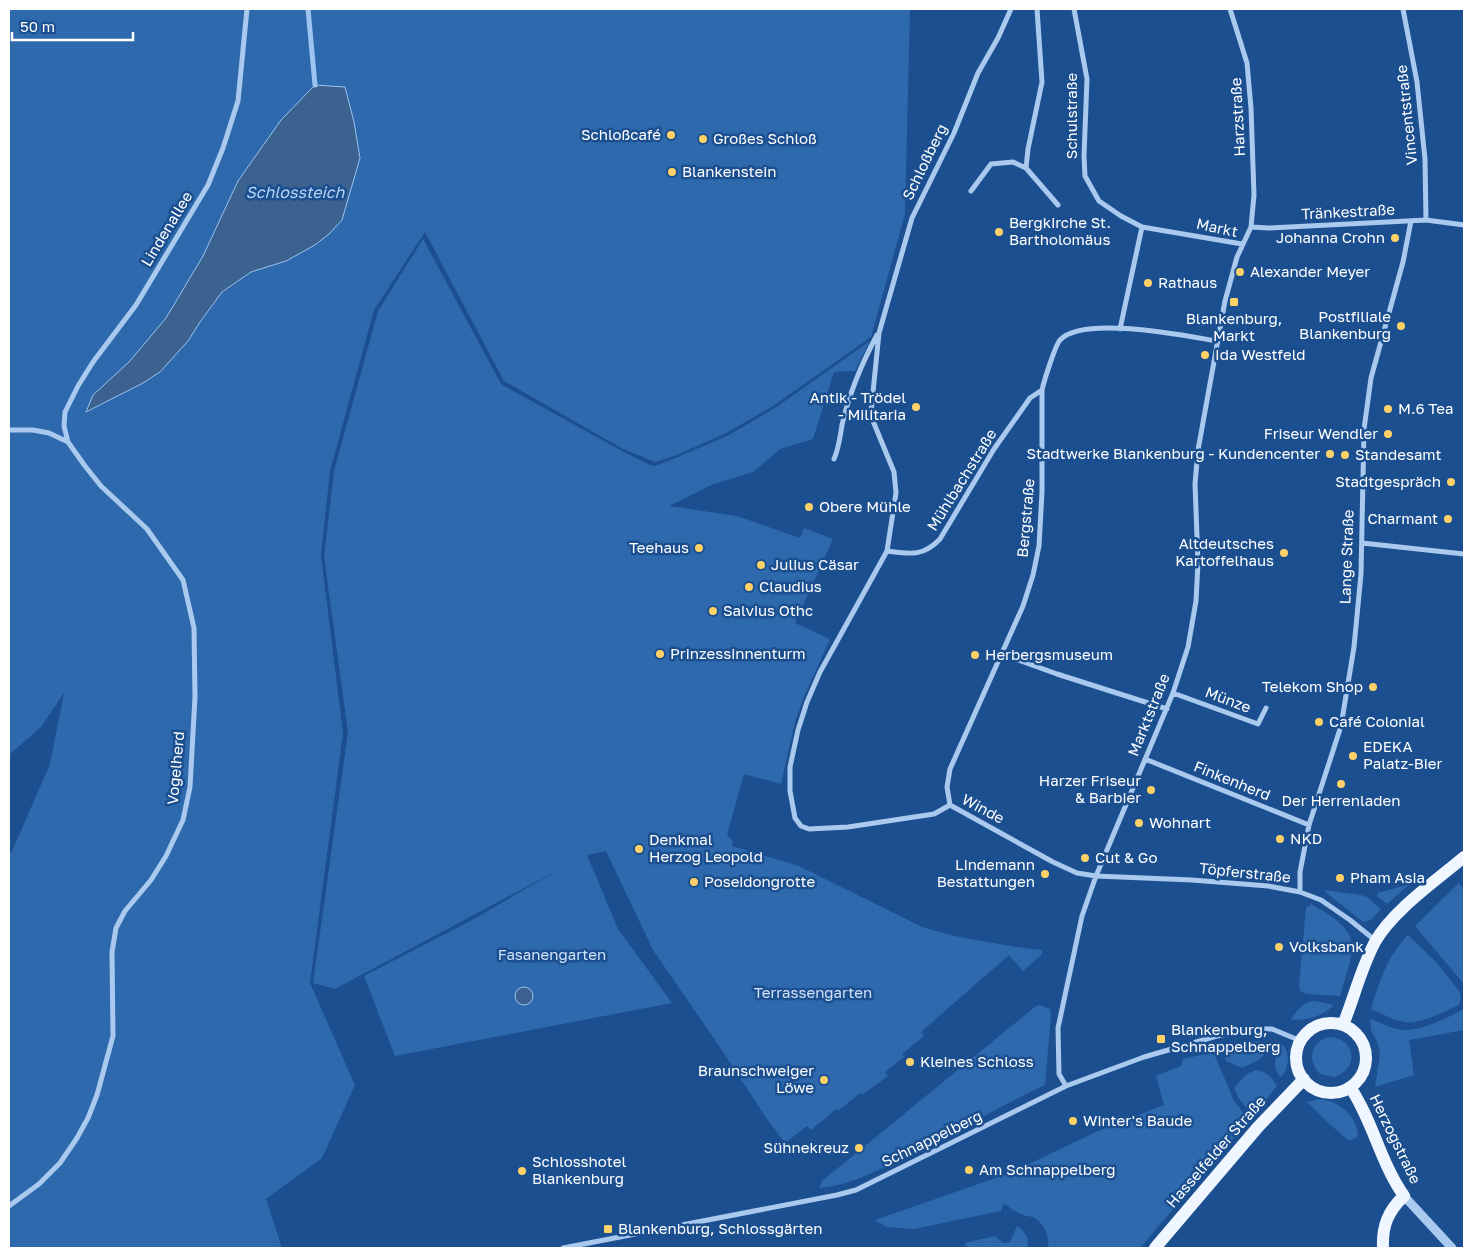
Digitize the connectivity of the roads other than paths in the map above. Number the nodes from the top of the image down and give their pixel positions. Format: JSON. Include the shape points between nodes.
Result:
{"nodes":[{"id":1,"x":248,"y":9,"type":"edge"},
{"id":2,"x":1011,"y":9,"type":"edge"},
{"id":3,"x":1037,"y":9,"type":"edge"},
{"id":4,"x":1074,"y":9,"type":"edge"},
{"id":5,"x":1230,"y":9,"type":"edge"},
{"id":6,"x":1403,"y":9,"type":"edge"},
{"id":7,"x":1026,"y":168,"type":"junction"},
{"id":8,"x":971,"y":190,"type":"dead end"},
{"id":9,"x":1058,"y":205,"type":"dead end"},
{"id":10,"x":1426,"y":220,"type":"junction"},
{"id":11,"x":1411,"y":221,"type":"junction"},
{"id":12,"x":1464,"y":225,"type":"edge"},
{"id":13,"x":1142,"y":227,"type":"junction"},
{"id":14,"x":1251,"y":227,"type":"junction"},
{"id":15,"x":1242,"y":244,"type":"junction"},
{"id":16,"x":1120,"y":329,"type":"junction"},
{"id":17,"x":879,"y":333,"type":"junction"},
{"id":18,"x":1217,"y":342,"type":"junction"},
{"id":19,"x":1042,"y":390,"type":"junction"},
{"id":20,"x":9,"y":430,"type":"edge"},
{"id":21,"x":68,"y":442,"type":"junction"},
{"id":22,"x":834,"y":459,"type":"dead end"},
{"id":23,"x":1362,"y":543,"type":"junction"},
{"id":24,"x":888,"y":551,"type":"junction"},
{"id":25,"x":1464,"y":554,"type":"edge"},
{"id":26,"x":1002,"y":654,"type":"junction"},
{"id":27,"x":1173,"y":693,"type":"junction"},
{"id":28,"x":1266,"y":708,"type":"dead end"},
{"id":29,"x":1167,"y":709,"type":"junction"},
{"id":30,"x":1145,"y":759,"type":"junction"},
{"id":31,"x":950,"y":805,"type":"junction"},
{"id":32,"x":1309,"y":825,"type":"junction"},
{"id":33,"x":1464,"y":857,"type":"edge"},
{"id":34,"x":1096,"y":876,"type":"junction"},
{"id":35,"x":1300,"y":892,"type":"junction"},
{"id":36,"x":1376,"y":940,"type":"junction"},
{"id":37,"x":1343,"y":1025,"type":"junction"},
{"id":38,"x":1301,"y":1041,"type":"junction"},
{"id":39,"x":1304,"y":1079,"type":"junction"},
{"id":40,"x":1066,"y":1086,"type":"junction"},
{"id":41,"x":1350,"y":1087,"type":"junction"},
{"id":42,"x":1404,"y":1196,"type":"junction"},
{"id":43,"x":9,"y":1206,"type":"edge"},
{"id":44,"x":563,"y":1248,"type":"edge"},
{"id":45,"x":1155,"y":1248,"type":"edge"},
{"id":46,"x":1383,"y":1248,"type":"edge"},
{"id":47,"x":1452,"y":1248,"type":"edge"}],
"edges":[{"from":1,"to":21,"type":"street","name":"Lindenallee","via":[[238,101],[208,185],[136,305],[78,386],[65,412]]},
{"from":2,"to":17,"type":"street","name":"Schloßberg","via":[[912,218]]},
{"from":3,"to":7,"type":"street","via":[[1042,82]]},
{"from":4,"to":13,"type":"street","name":"Schulstraße","via":[[1087,79],[1085,176],[1099,201]]},
{"from":5,"to":14,"type":"street","name":"Harzstraße","via":[[1247,63],[1254,195]]},
{"from":6,"to":10,"type":"street","name":"Vincentstraße","via":[[1418,82],[1425,159]]},
{"from":7,"to":8,"type":"street","via":[[1013,162],[991,164]]},
{"from":7,"to":9,"type":"street"},
{"from":10,"to":11,"type":"street","name":"Tränkestraße"},
{"from":10,"to":12,"type":"street","name":"Tränkestraße"},
{"from":11,"to":14,"type":"street","name":"Tränkestraße"},
{"from":11,"to":23,"type":"street","name":"Lange Straße","via":[[1371,378],[1364,429]]},
{"from":13,"to":15,"type":"street","name":"Markt"},
{"from":13,"to":16,"type":"street"},
{"from":14,"to":15,"type":"street"},
{"from":15,"to":18,"type":"street","name":"Markt"},
{"from":16,"to":18,"type":"street","via":[[1160,331]]},
{"from":16,"to":19,"type":"street","name":"Bergstraße","via":[[1090,327],[1060,340]]},
{"from":17,"to":22,"type":"street","name":"Schloßberg","via":[[858,374]]},
{"from":17,"to":24,"type":"street","name":"Schloßberg","via":[[871,412],[894,472],[896,493]]},
{"from":18,"to":27,"type":"street","name":"Marktstraße","via":[[1195,484],[1198,563],[1194,616]]},
{"from":19,"to":24,"type":"street","name":"Mühlbachstraße","via":[[1030,398],[994,449],[940,540],[923,552]]},
{"from":19,"to":26,"type":"street","name":"Bergstraße","via":[[1039,546],[1023,606]]},
{"from":20,"to":21,"type":"street","via":[[49,433]]},
{"from":21,"to":43,"type":"street","name":"Vogelherd","via":[[101,486],[147,529],[183,580],[194,628],[195,698],[190,787],[183,820],[166,856],[116,928],[112,952],[113,1036],[88,1118],[60,1163],[39,1184]]},
{"from":23,"to":25,"type":"street"},
{"from":23,"to":32,"type":"street","name":"Lange Straße","via":[[1354,647],[1341,726]]},
{"from":24,"to":31,"type":"street","name":"Winde","via":[[820,672],[807,702],[790,767],[795,818],[809,829],[848,826],[934,814]]},
{"from":26,"to":29,"type":"street"},
{"from":26,"to":31,"type":"street","name":"Bergstraße","via":[[950,770],[947,787]]},
{"from":27,"to":28,"type":"street","name":"Münze","via":[[1258,724]]},
{"from":27,"to":29,"type":"street","name":"Marktstraße"},
{"from":29,"to":30,"type":"street","name":"Marktstraße"},
{"from":30,"to":32,"type":"street","name":"Finkenherd"},
{"from":30,"to":34,"type":"street","name":"Marktstraße"},
{"from":31,"to":34,"type":"street","name":"Winde","via":[[1053,862],[1077,873]]},
{"from":32,"to":35,"type":"street","name":"Lange Straße","via":[[1300,872]]},
{"from":33,"to":36,"type":"main road","via":[[1402,909]]},
{"from":34,"to":35,"type":"street","name":"Töpferstraße","via":[[1192,880]]},
{"from":34,"to":40,"type":"street","name":"Marktstraße","via":[[1082,916],[1058,1028],[1059,1074]]},
{"from":35,"to":36,"type":"street","name":"Töpferstraße","via":[[1321,900]]},
{"from":36,"to":37,"type":"main road"},
{"from":37,"to":38,"type":"main road","via":[[1321,1024]]},
{"from":37,"to":41,"type":"main road","via":[[1356,1034],[1366,1054],[1361,1075]]},
{"from":38,"to":39,"type":"main road","via":[[1297,1061]]},
{"from":38,"to":40,"type":"street","name":"Schnappelberg","via":[[1272,1029],[1234,1032],[1144,1057]]},
{"from":39,"to":41,"type":"main road","via":[[1327,1092]]},
{"from":39,"to":45,"type":"main road","name":"Hasselfelder Straße","via":[[1258,1127]]},
{"from":40,"to":44,"type":"street","name":"Schnappelberg","via":[[856,1190]]},
{"from":41,"to":42,"type":"main road","name":"Herzogstraße"},
{"from":42,"to":46,"type":"main road","via":[[1387,1218]]},
{"from":42,"to":47,"type":"street","name":"Herzogstraße"}]}
